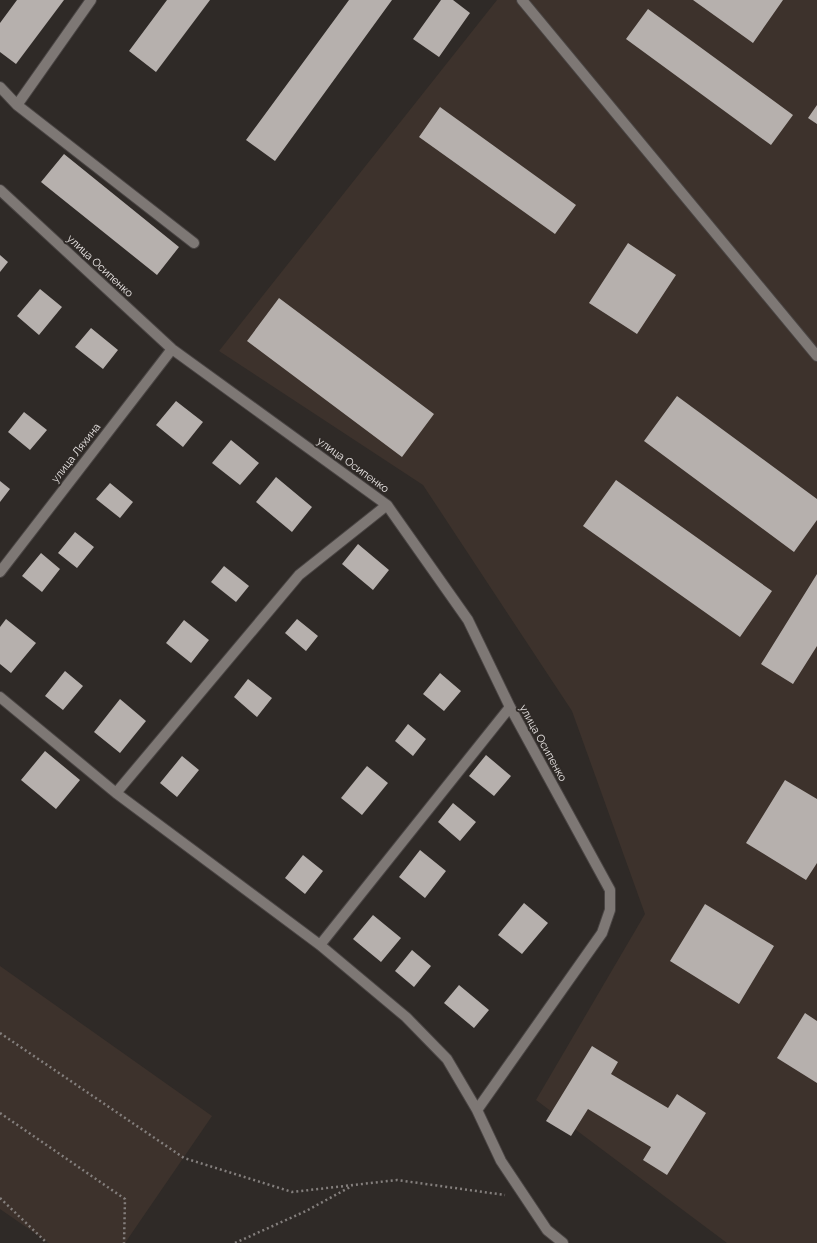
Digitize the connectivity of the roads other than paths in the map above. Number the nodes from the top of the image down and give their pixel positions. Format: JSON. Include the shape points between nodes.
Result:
{"nodes":[{"id":1,"x":91,"y":0,"type":"edge"},
{"id":2,"x":522,"y":0,"type":"edge"},
{"id":3,"x":0,"y":87,"type":"edge"},
{"id":4,"x":17,"y":104,"type":"junction"},
{"id":5,"x":1,"y":191,"type":"edge"},
{"id":6,"x":194,"y":243,"type":"dead end"},
{"id":7,"x":172,"y":349,"type":"junction"},
{"id":8,"x":817,"y":356,"type":"edge"},
{"id":9,"x":387,"y":505,"type":"junction"},
{"id":10,"x":0,"y":572,"type":"edge"},
{"id":11,"x":0,"y":697,"type":"edge"},
{"id":12,"x":510,"y":706,"type":"junction"},
{"id":13,"x":116,"y":793,"type":"junction"},
{"id":14,"x":320,"y":945,"type":"junction"},
{"id":15,"x":477,"y":1110,"type":"junction"},
{"id":16,"x":563,"y":1243,"type":"edge"}],
"edges":[{"from":1,"to":4,"type":"street"},
{"from":2,"to":8,"type":"street"},
{"from":3,"to":4,"type":"street"},
{"from":4,"to":6,"type":"street"},
{"from":5,"to":7,"type":"street","name":"улица Осипенко"},
{"from":7,"to":9,"type":"street","name":"улица Осипенко"},
{"from":7,"to":10,"type":"street","name":"улица Ляхина"},
{"from":9,"to":12,"type":"street","name":"улица Осипенко","via":[[468,620]]},
{"from":9,"to":13,"type":"street","via":[[299,575]]},
{"from":11,"to":13,"type":"street"},
{"from":12,"to":14,"type":"street"},
{"from":12,"to":15,"type":"street","name":"улица Осипенко","via":[[610,890],[610,910],[602,933]]},
{"from":13,"to":14,"type":"street"},
{"from":14,"to":15,"type":"street","via":[[406,1017],[447,1059]]},
{"from":15,"to":16,"type":"street","via":[[502,1161],[525,1198],[547,1230]]}]}
